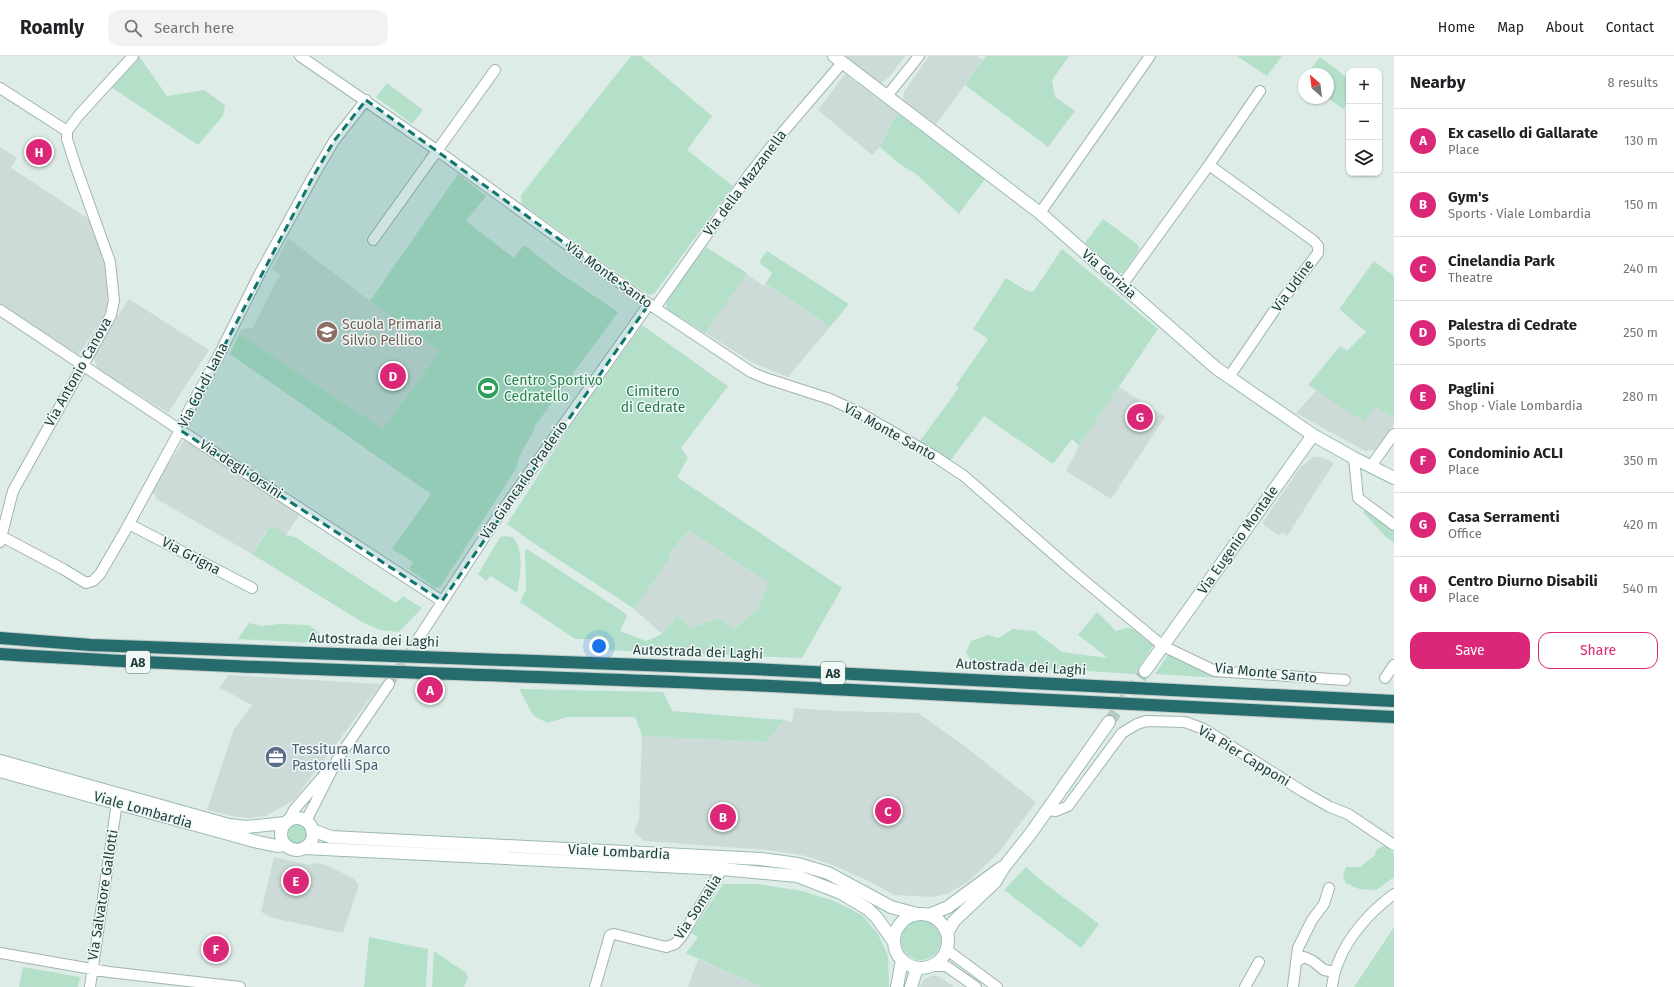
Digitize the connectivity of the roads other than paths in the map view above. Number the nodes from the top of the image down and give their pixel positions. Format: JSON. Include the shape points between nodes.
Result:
{"nodes":[{"id":1,"x":133,"y":56,"type":"edge"},
{"id":2,"x":300,"y":56,"type":"edge"},
{"id":3,"x":919,"y":56,"type":"edge"},
{"id":4,"x":1150,"y":56,"type":"edge"},
{"id":5,"x":838,"y":59,"type":"edge"},
{"id":6,"x":496,"y":70,"type":"dead end"},
{"id":7,"x":0,"y":88,"type":"edge"},
{"id":8,"x":1260,"y":92,"type":"dead end"},
{"id":9,"x":887,"y":96,"type":"junction"},
{"id":10,"x":366,"y":100,"type":"junction"},
{"id":11,"x":67,"y":131,"type":"junction"},
{"id":12,"x":438,"y":151,"type":"junction"},
{"id":13,"x":1209,"y":165,"type":"junction"},
{"id":14,"x":1040,"y":213,"type":"junction"},
{"id":15,"x":373,"y":240,"type":"dead end"},
{"id":16,"x":1122,"y":285,"type":"junction"},
{"id":17,"x":652,"y":306,"type":"junction"},
{"id":18,"x":0,"y":310,"type":"edge"},
{"id":19,"x":83,"y":366,"type":"junction"},
{"id":20,"x":1229,"y":377,"type":"junction"},
{"id":21,"x":180,"y":430,"type":"junction"},
{"id":22,"x":1394,"y":434,"type":"edge"},
{"id":23,"x":1313,"y":435,"type":"junction"},
{"id":24,"x":1354,"y":458,"type":"junction"},
{"id":25,"x":1371,"y":466,"type":"junction"},
{"id":26,"x":1394,"y":478,"type":"edge"},
{"id":27,"x":129,"y":524,"type":"junction"},
{"id":28,"x":1394,"y":525,"type":"edge"},
{"id":29,"x":1,"y":540,"type":"edge"},
{"id":30,"x":252,"y":588,"type":"dead end"},
{"id":31,"x":442,"y":601,"type":"junction"},
{"id":32,"x":0,"y":638,"type":"edge"},
{"id":33,"x":418,"y":639,"type":"tunnel mouth"},
{"id":34,"x":1163,"y":646,"type":"junction"},
{"id":35,"x":0,"y":654,"type":"edge"},
{"id":36,"x":1394,"y":665,"type":"edge"},
{"id":37,"x":1145,"y":671,"type":"tunnel mouth"},
{"id":38,"x":1385,"y":678,"type":"dead end"},
{"id":39,"x":1345,"y":680,"type":"dead end"},
{"id":40,"x":389,"y":684,"type":"tunnel mouth"},
{"id":41,"x":1394,"y":701,"type":"edge"},
{"id":42,"x":1394,"y":718,"type":"edge"},
{"id":43,"x":1109,"y":722,"type":"tunnel mouth"},
{"id":44,"x":337,"y":760,"type":"junction"},
{"id":45,"x":0,"y":761,"type":"edge"},
{"id":46,"x":0,"y":771,"type":"edge"},
{"id":47,"x":117,"y":802,"type":"junction"},
{"id":48,"x":1047,"y":810,"type":"junction"},
{"id":49,"x":287,"y":822,"type":"junction"},
{"id":50,"x":309,"y":826,"type":"junction"},
{"id":51,"x":285,"y":845,"type":"junction"},
{"id":52,"x":1394,"y":845,"type":"edge"},
{"id":53,"x":304,"y":848,"type":"junction"},
{"id":54,"x":1004,"y":867,"type":"junction"},
{"id":55,"x":722,"y":869,"type":"junction"},
{"id":56,"x":1329,"y":888,"type":"dead end"},
{"id":57,"x":1394,"y":894,"type":"edge"},
{"id":58,"x":917,"y":914,"type":"junction"},
{"id":59,"x":930,"y":915,"type":"junction"},
{"id":60,"x":947,"y":933,"type":"junction"},
{"id":61,"x":894,"y":942,"type":"junction"},
{"id":62,"x":947,"y":950,"type":"junction"},
{"id":63,"x":0,"y":953,"type":"edge"},
{"id":64,"x":902,"y":960,"type":"junction"},
{"id":65,"x":1259,"y":962,"type":"dead end"},
{"id":66,"x":1296,"y":962,"type":"junction"},
{"id":67,"x":933,"y":966,"type":"junction"},
{"id":68,"x":920,"y":968,"type":"junction"},
{"id":69,"x":92,"y":970,"type":"junction"},
{"id":70,"x":1335,"y":972,"type":"junction"},
{"id":71,"x":90,"y":987,"type":"edge"},
{"id":72,"x":240,"y":987,"type":"edge"},
{"id":73,"x":595,"y":987,"type":"edge"},
{"id":74,"x":897,"y":987,"type":"edge"},
{"id":75,"x":911,"y":987,"type":"edge"},
{"id":76,"x":976,"y":987,"type":"edge"},
{"id":77,"x":997,"y":987,"type":"edge"},
{"id":78,"x":1245,"y":987,"type":"edge"},
{"id":79,"x":1293,"y":987,"type":"edge"},
{"id":80,"x":1332,"y":987,"type":"edge"}],
"edges":[{"from":1,"to":11,"type":"street","via":[[79,114]]},
{"from":2,"to":10,"type":"street","name":"Via Monte Santo"},
{"from":3,"to":9,"type":"street"},
{"from":4,"to":14,"type":"street"},
{"from":5,"to":9,"type":"main road","name":"Via Gorizia"},
{"from":5,"to":17,"type":"street","name":"Via della Mazzanella"},
{"from":6,"to":12,"type":"street"},
{"from":7,"to":11,"type":"street"},
{"from":8,"to":13,"type":"street"},
{"from":9,"to":14,"type":"main road","name":"Via Gorizia"},
{"from":10,"to":12,"type":"street","name":"Via Monte Santo"},
{"from":10,"to":21,"type":"street","name":"Via Col di Lana","via":[[334,142],[314,175],[260,273]]},
{"from":11,"to":19,"type":"street","name":"Via Antonio Canova","via":[[76,167],[110,262],[114,287],[111,314]]},
{"from":12,"to":15,"type":"street"},
{"from":12,"to":17,"type":"street","name":"Via Monte Santo"},
{"from":13,"to":16,"type":"street"},
{"from":13,"to":20,"type":"street","name":"Via Udine","via":[[1318,246],[1318,253]]},
{"from":14,"to":16,"type":"main road","name":"Via Gorizia"},
{"from":16,"to":20,"type":"main road","name":"Via Gorizia"},
{"from":17,"to":31,"type":"street","name":"Via Giancarlo Praderio","via":[[567,419]]},
{"from":17,"to":34,"type":"street","name":"Via Monte Santo","via":[[751,372],[860,412],[934,456],[964,476]]},
{"from":18,"to":19,"type":"street","name":"Via degli Orsini"},
{"from":19,"to":21,"type":"street","name":"Via degli Orsini"},
{"from":19,"to":29,"type":"street","name":"Via Antonio Canova","via":[[13,491]]},
{"from":20,"to":23,"type":"main road","name":"Via Gorizia"},
{"from":21,"to":27,"type":"street","name":"Via Col di Lana"},
{"from":21,"to":31,"type":"street","name":"Via degli Orsini"},
{"from":22,"to":25,"type":"street"},
{"from":23,"to":24,"type":"main road","name":"Via Gorizia"},
{"from":23,"to":34,"type":"main road","name":"Via Eugenio Montale"},
{"from":24,"to":25,"type":"main road","name":"Via Gorizia"},
{"from":24,"to":28,"type":"street","via":[[1358,498]]},
{"from":25,"to":26,"type":"main road","name":"Via Gorizia"},
{"from":27,"to":29,"type":"street","name":"Via Col di Lana","via":[[100,574],[94,581],[86,583],[63,569]]},
{"from":27,"to":30,"type":"street","name":"Via Grigna"},
{"from":31,"to":33,"type":"street","name":"Via Giancarlo Praderio"},
{"from":32,"to":41,"type":"highway","name":"Autostrada dei Laghi","number":"A8","via":[[91,645],[753,669]]},
{"from":34,"to":37,"type":"main road"},
{"from":34,"to":39,"type":"street","name":"Via Monte Santo","via":[[1215,671]]},
{"from":35,"to":42,"type":"highway","number":"A8","via":[[276,668],[749,685]]},
{"from":36,"to":38,"type":"street"},
{"from":40,"to":44,"type":"street"},
{"from":43,"to":48,"type":"main road"},
{"from":44,"to":49,"type":"street"},
{"from":44,"to":50,"type":"street"},
{"from":45,"to":49,"type":"main road","name":"Viale Lombardia","via":[[230,825],[246,827]]},
{"from":46,"to":47,"type":"main road","name":"Viale Lombardia"},
{"from":47,"to":51,"type":"main road","name":"Viale Lombardia","via":[[258,842]]},
{"from":47,"to":69,"type":"street","name":"Via Salvatore Gallotti"},
{"from":48,"to":52,"type":"street","name":"Via Pier Capponi","via":[[1056,811],[1068,806],[1122,733],[1129,728],[1146,721],[1185,722],[1204,729],[1302,791],[1348,814]]},
{"from":48,"to":54,"type":"main road"},
{"from":49,"to":50,"type":"main road","via":[[295,818]]},
{"from":49,"to":51,"type":"main road","via":[[281,830],[281,838]]},
{"from":50,"to":53,"type":"main road","via":[[311,840]]},
{"from":50,"to":58,"type":"main road","name":"Viale Lombardia","via":[[331,837],[761,859],[798,864],[828,873],[891,906]]},
{"from":51,"to":53,"type":"main road","via":[[297,850]]},
{"from":53,"to":55,"type":"main road","name":"Viale Lombardia"},
{"from":54,"to":59,"type":"main road","via":[[948,907]]},
{"from":54,"to":60,"type":"main road","via":[[995,882],[954,921]]},
{"from":55,"to":61,"type":"main road","name":"Viale Lombardia","via":[[797,876],[823,885],[868,909]]},
{"from":55,"to":73,"type":"street","name":"Via Somalia","via":[[675,944],[666,947],[610,935]]},
{"from":56,"to":66,"type":"street","via":[[1324,904],[1312,920],[1298,948]]},
{"from":57,"to":70,"type":"street","via":[[1365,920],[1337,963]]},
{"from":58,"to":59,"type":"main road"},
{"from":58,"to":61,"type":"main road","via":[[900,924]]},
{"from":59,"to":60,"type":"main road","via":[[939,920]]},
{"from":60,"to":62,"type":"main road"},
{"from":61,"to":64,"type":"main road","via":[[896,952]]},
{"from":62,"to":67,"type":"main road"},
{"from":62,"to":77,"type":"street"},
{"from":63,"to":69,"type":"street"},
{"from":64,"to":68,"type":"main road","via":[[910,966]]},
{"from":64,"to":74,"type":"main road"},
{"from":65,"to":78,"type":"street"},
{"from":66,"to":70,"type":"street","via":[[1304,957],[1324,970]]},
{"from":66,"to":79,"type":"street"},
{"from":67,"to":68,"type":"main road"},
{"from":67,"to":76,"type":"street","via":[[946,966]]},
{"from":68,"to":75,"type":"main road","via":[[916,971]]},
{"from":69,"to":71,"type":"street","name":"Via Salvatore Gallotti"},
{"from":69,"to":72,"type":"street"},
{"from":70,"to":80,"type":"street"}]}
